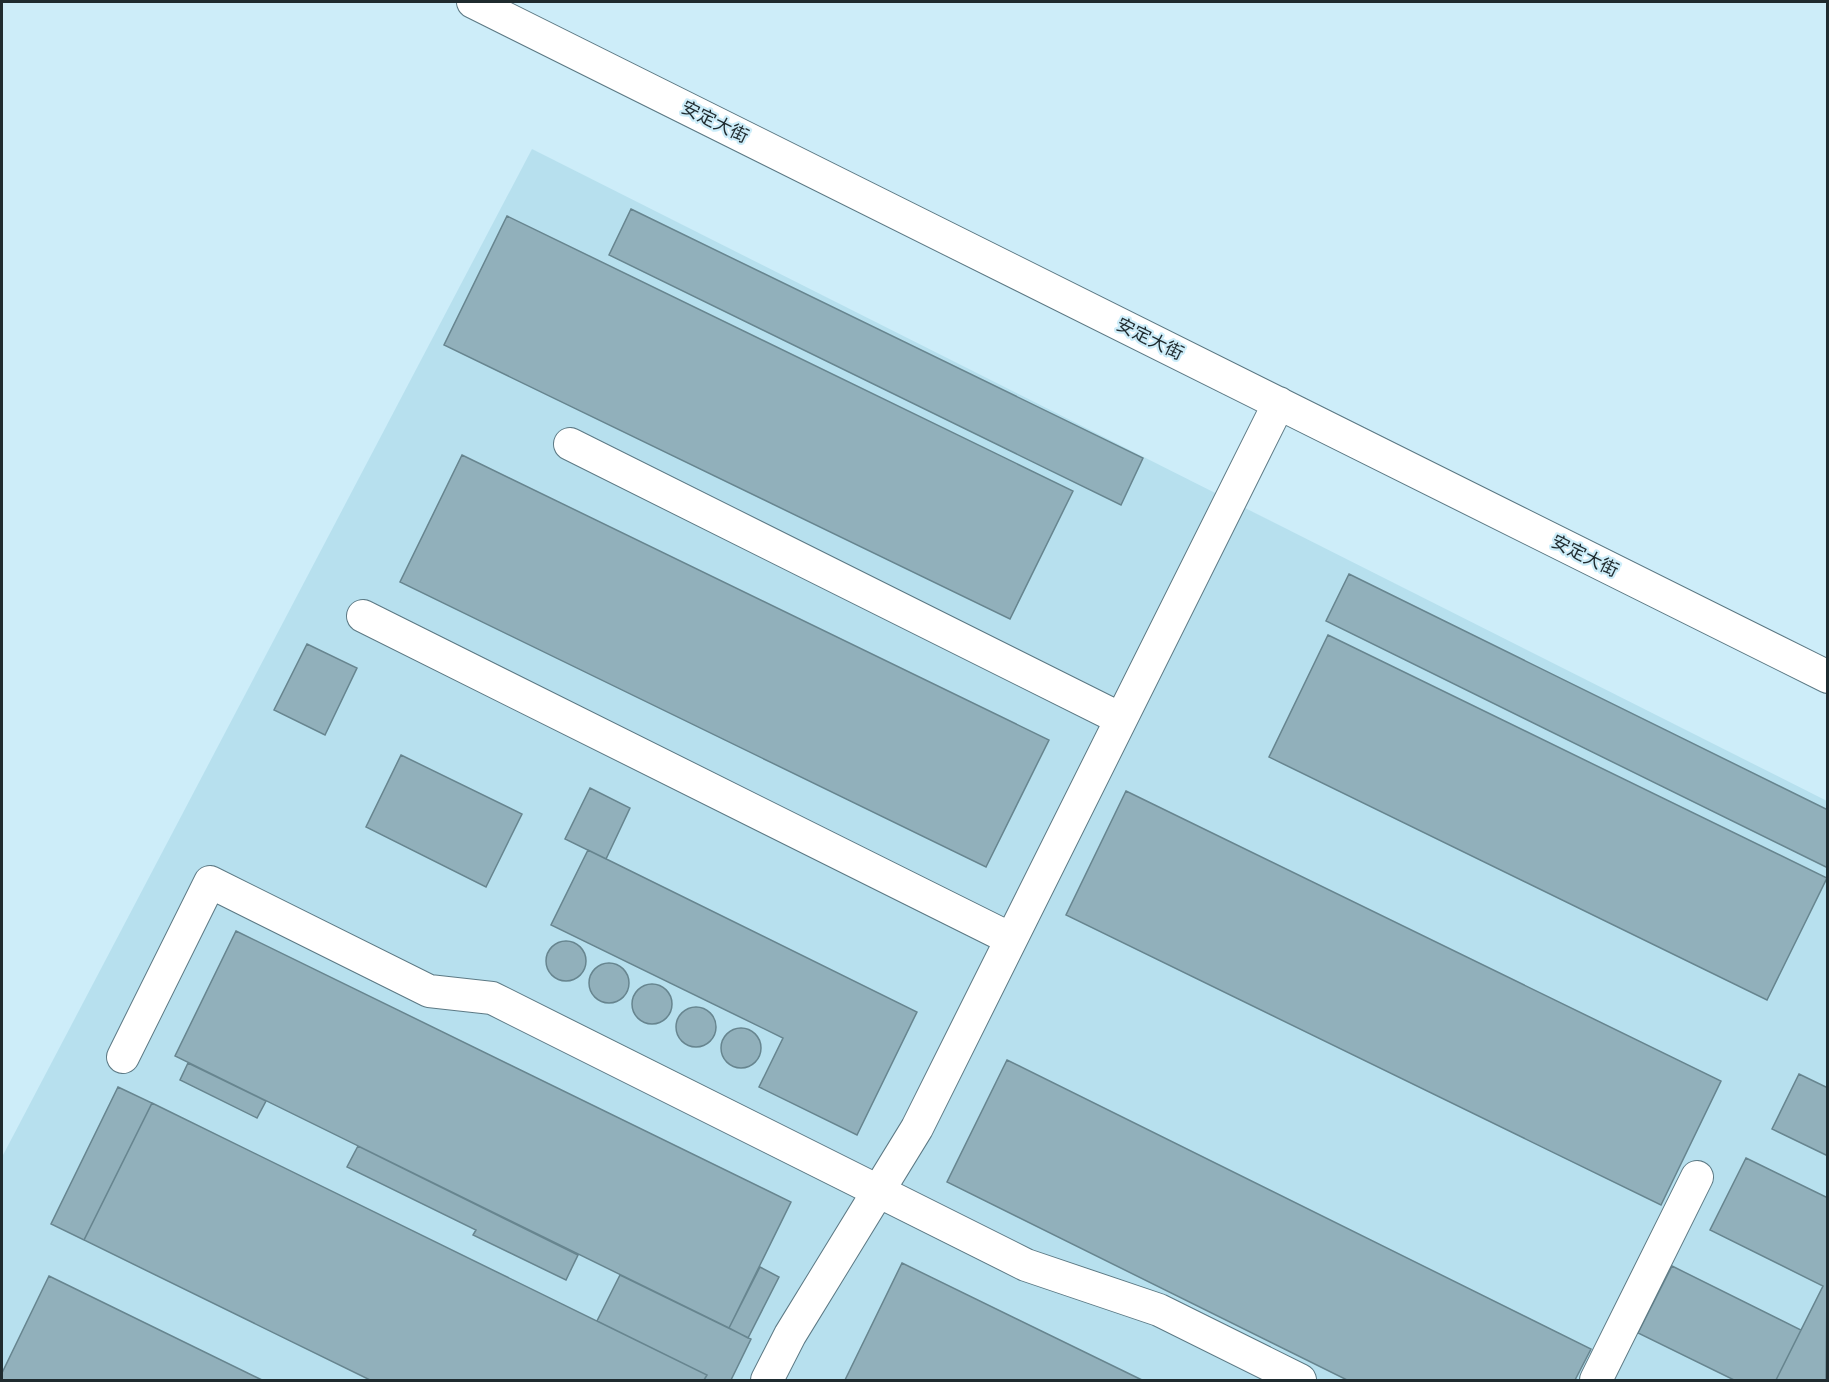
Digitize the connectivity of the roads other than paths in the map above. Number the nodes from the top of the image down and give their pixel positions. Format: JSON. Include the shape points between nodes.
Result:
{"nodes":[{"id":1,"x":473,"y":2,"type":"edge"},
{"id":2,"x":1279,"y":403,"type":"junction"},
{"id":3,"x":570,"y":444,"type":"dead end"},
{"id":4,"x":363,"y":616,"type":"dead end"},
{"id":5,"x":1827,"y":677,"type":"edge"},
{"id":6,"x":1121,"y":719,"type":"junction"},
{"id":7,"x":1011,"y":939,"type":"junction"},
{"id":8,"x":123,"y":1057,"type":"dead end"},
{"id":9,"x":1697,"y":1177,"type":"dead end"},
{"id":10,"x":879,"y":1191,"type":"junction"},
{"id":11,"x":767,"y":1380,"type":"edge"},
{"id":12,"x":1300,"y":1380,"type":"edge"},
{"id":13,"x":1596,"y":1380,"type":"edge"}],
"edges":[{"from":1,"to":2,"type":"street","name":"安定大街"},
{"from":2,"to":5,"type":"street","name":"安定大街"},
{"from":2,"to":6,"type":"street"},
{"from":3,"to":6,"type":"street"},
{"from":4,"to":7,"type":"street"},
{"from":6,"to":7,"type":"street"},
{"from":7,"to":10,"type":"street","via":[[917,1128]]},
{"from":8,"to":10,"type":"street","via":[[210,882],[429,991],[492,998]]},
{"from":9,"to":13,"type":"street"},
{"from":10,"to":11,"type":"street","via":[[790,1335]]},
{"from":10,"to":12,"type":"street","via":[[1026,1265],[1159,1310]]}]}
